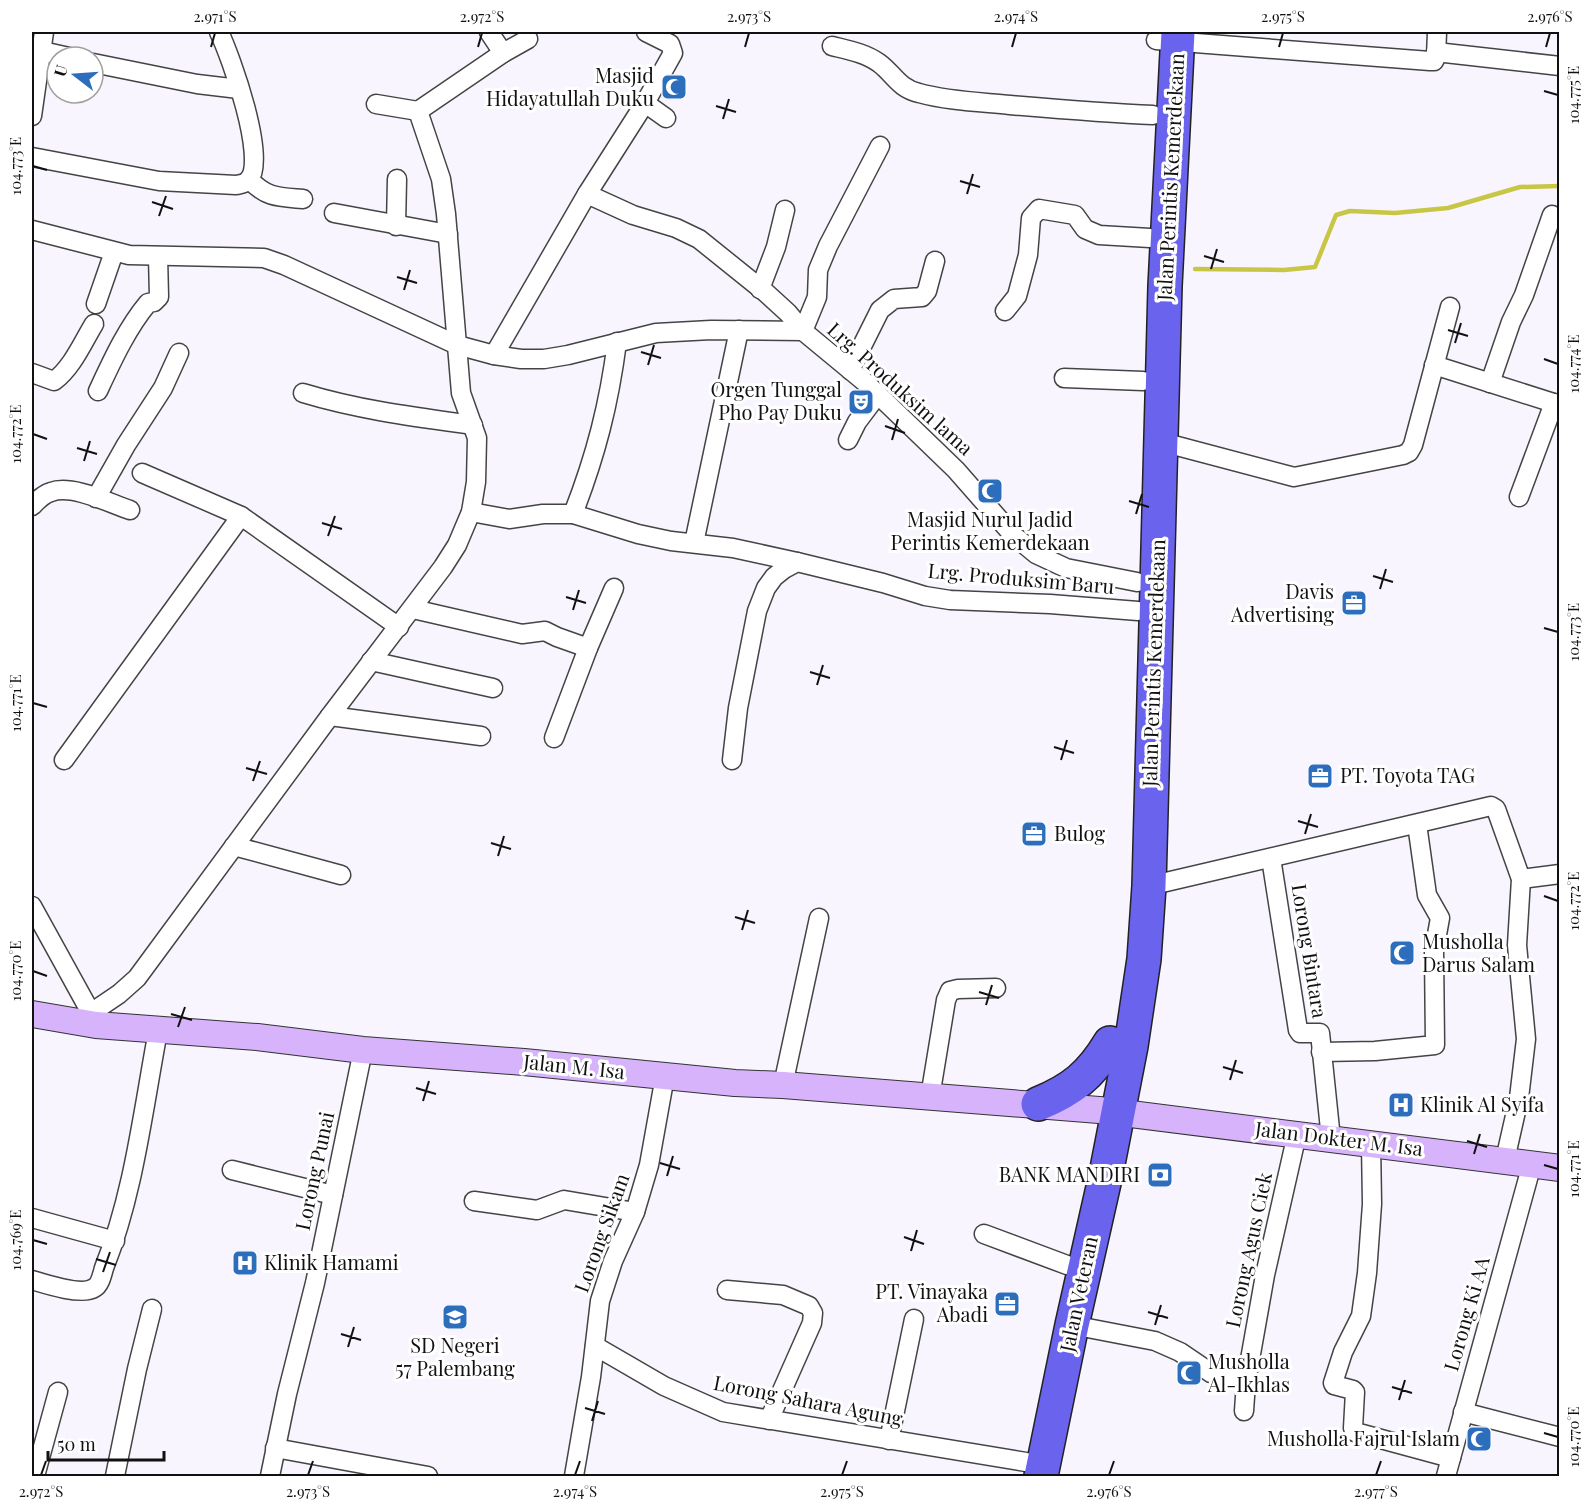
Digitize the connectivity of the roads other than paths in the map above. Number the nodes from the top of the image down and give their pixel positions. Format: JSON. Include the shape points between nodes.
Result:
{"nodes":[{"id":1,"x":44,"y":32,"type":"edge"},
{"id":2,"x":219,"y":32,"type":"edge"},
{"id":3,"x":489,"y":32,"type":"edge"},
{"id":4,"x":646,"y":32,"type":"edge"},
{"id":5,"x":1437,"y":32,"type":"edge"},
{"id":6,"x":1167,"y":36,"type":"edge"},
{"id":7,"x":528,"y":39,"type":"dead end"},
{"id":8,"x":832,"y":46,"type":"dead end"},
{"id":9,"x":42,"y":51,"type":"junction"},
{"id":10,"x":45,"y":52,"type":"edge"},
{"id":11,"x":1436,"y":52,"type":"junction"},
{"id":12,"x":502,"y":53,"type":"junction"},
{"id":13,"x":105,"y":65,"type":"edge"},
{"id":14,"x":1560,"y":66,"type":"edge"},
{"id":15,"x":238,"y":89,"type":"junction"},
{"id":16,"x":645,"y":103,"type":"junction"},
{"id":17,"x":376,"y":104,"type":"dead end"},
{"id":18,"x":417,"y":111,"type":"junction"},
{"id":19,"x":1153,"y":115,"type":"junction"},
{"id":20,"x":32,"y":116,"type":"edge"},
{"id":21,"x":666,"y":118,"type":"dead end"},
{"id":22,"x":880,"y":146,"type":"dead end"},
{"id":23,"x":32,"y":157,"type":"edge"},
{"id":24,"x":249,"y":179,"type":"junction"},
{"id":25,"x":397,"y":179,"type":"dead end"},
{"id":26,"x":587,"y":194,"type":"junction"},
{"id":27,"x":303,"y":199,"type":"dead end"},
{"id":28,"x":784,"y":210,"type":"dead end"},
{"id":29,"x":334,"y":213,"type":"dead end"},
{"id":30,"x":1552,"y":214,"type":"dead end"},
{"id":31,"x":396,"y":226,"type":"junction"},
{"id":32,"x":32,"y":230,"type":"edge"},
{"id":33,"x":448,"y":234,"type":"junction"},
{"id":34,"x":1150,"y":238,"type":"junction"},
{"id":35,"x":114,"y":252,"type":"junction"},
{"id":36,"x":159,"y":256,"type":"junction"},
{"id":37,"x":935,"y":261,"type":"dead end"},
{"id":38,"x":760,"y":289,"type":"junction"},
{"id":39,"x":96,"y":304,"type":"dead end"},
{"id":40,"x":1450,"y":308,"type":"dead end"},
{"id":41,"x":1005,"y":311,"type":"dead end"},
{"id":42,"x":94,"y":324,"type":"dead end"},
{"id":43,"x":739,"y":330,"type":"junction"},
{"id":44,"x":803,"y":331,"type":"junction"},
{"id":45,"x":617,"y":342,"type":"junction"},
{"id":46,"x":457,"y":345,"type":"junction"},
{"id":47,"x":179,"y":353,"type":"dead end"},
{"id":48,"x":494,"y":355,"type":"junction"},
{"id":49,"x":1434,"y":365,"type":"junction"},
{"id":50,"x":850,"y":370,"type":"junction"},
{"id":51,"x":32,"y":373,"type":"edge"},
{"id":52,"x":1064,"y":378,"type":"dead end"},
{"id":53,"x":1143,"y":381,"type":"junction"},
{"id":54,"x":1490,"y":383,"type":"junction"},
{"id":55,"x":98,"y":391,"type":"dead end"},
{"id":56,"x":303,"y":393,"type":"dead end"},
{"id":57,"x":878,"y":394,"type":"junction"},
{"id":58,"x":1557,"y":404,"type":"edge"},
{"id":59,"x":473,"y":425,"type":"junction"},
{"id":60,"x":848,"y":440,"type":"dead end"},
{"id":61,"x":1162,"y":442,"type":"junction"},
{"id":62,"x":142,"y":473,"type":"dead end"},
{"id":63,"x":1519,"y":497,"type":"dead end"},
{"id":64,"x":96,"y":498,"type":"junction"},
{"id":65,"x":32,"y":506,"type":"edge"},
{"id":66,"x":130,"y":510,"type":"dead end"},
{"id":67,"x":471,"y":512,"type":"junction"},
{"id":68,"x":573,"y":514,"type":"junction"},
{"id":69,"x":242,"y":516,"type":"junction"},
{"id":70,"x":694,"y":543,"type":"junction"},
{"id":71,"x":797,"y":562,"type":"junction"},
{"id":72,"x":614,"y":588,"type":"dead end"},
{"id":73,"x":1138,"y":597,"type":"junction"},
{"id":74,"x":413,"y":609,"type":"junction"},
{"id":75,"x":399,"y":627,"type":"junction"},
{"id":76,"x":588,"y":648,"type":"junction"},
{"id":77,"x":371,"y":661,"type":"junction"},
{"id":78,"x":493,"y":688,"type":"dead end"},
{"id":79,"x":330,"y":716,"type":"junction"},
{"id":80,"x":481,"y":735,"type":"dead end"},
{"id":81,"x":554,"y":738,"type":"dead end"},
{"id":82,"x":64,"y":760,"type":"dead end"},
{"id":83,"x":732,"y":760,"type":"dead end"},
{"id":84,"x":1417,"y":824,"type":"junction"},
{"id":85,"x":234,"y":846,"type":"junction"},
{"id":86,"x":1271,"y":858,"type":"junction"},
{"id":87,"x":1519,"y":872,"type":"junction"},
{"id":88,"x":1560,"y":874,"type":"edge"},
{"id":89,"x":340,"y":875,"type":"dead end"},
{"id":90,"x":1149,"y":886,"type":"junction"},
{"id":91,"x":32,"y":906,"type":"edge"},
{"id":92,"x":819,"y":918,"type":"dead end"},
{"id":93,"x":1134,"y":959,"type":"junction"},
{"id":94,"x":996,"y":988,"type":"dead end"},
{"id":95,"x":32,"y":1014,"type":"edge"},
{"id":96,"x":93,"y":1019,"type":"junction"},
{"id":97,"x":158,"y":1031,"type":"junction"},
{"id":98,"x":1110,"y":1042,"type":"junction"},
{"id":99,"x":363,"y":1050,"type":"junction"},
{"id":100,"x":1321,"y":1052,"type":"junction"},
{"id":101,"x":665,"y":1076,"type":"junction"},
{"id":102,"x":783,"y":1085,"type":"junction"},
{"id":103,"x":930,"y":1097,"type":"junction"},
{"id":104,"x":1038,"y":1104,"type":"junction"},
{"id":105,"x":1108,"y":1111,"type":"junction"},
{"id":106,"x":1297,"y":1134,"type":"junction"},
{"id":107,"x":1331,"y":1139,"type":"junction"},
{"id":108,"x":1371,"y":1143,"type":"junction"},
{"id":109,"x":1505,"y":1160,"type":"junction"},
{"id":110,"x":1532,"y":1164,"type":"junction"},
{"id":111,"x":1560,"y":1168,"type":"edge"},
{"id":112,"x":232,"y":1170,"type":"dead end"},
{"id":113,"x":333,"y":1195,"type":"junction"},
{"id":114,"x":474,"y":1201,"type":"dead end"},
{"id":115,"x":634,"y":1212,"type":"junction"},
{"id":116,"x":32,"y":1218,"type":"edge"},
{"id":117,"x":984,"y":1234,"type":"dead end"},
{"id":118,"x":115,"y":1241,"type":"junction"},
{"id":119,"x":1067,"y":1265,"type":"junction"},
{"id":120,"x":32,"y":1281,"type":"edge"},
{"id":121,"x":727,"y":1290,"type":"dead end"},
{"id":122,"x":152,"y":1309,"type":"dead end"},
{"id":123,"x":914,"y":1320,"type":"dead end"},
{"id":124,"x":1072,"y":1325,"type":"junction"},
{"id":125,"x":595,"y":1346,"type":"junction"},
{"id":126,"x":1246,"y":1382,"type":"junction"},
{"id":127,"x":58,"y":1392,"type":"dead end"},
{"id":128,"x":1244,"y":1411,"type":"dead end"},
{"id":129,"x":1463,"y":1412,"type":"junction"},
{"id":130,"x":769,"y":1420,"type":"junction"},
{"id":131,"x":1560,"y":1437,"type":"edge"},
{"id":132,"x":889,"y":1440,"type":"junction"},
{"id":133,"x":275,"y":1448,"type":"junction"},
{"id":134,"x":1451,"y":1458,"type":"junction"},
{"id":135,"x":1030,"y":1472,"type":"edge"},
{"id":136,"x":34,"y":1476,"type":"edge"},
{"id":137,"x":116,"y":1476,"type":"edge"},
{"id":138,"x":270,"y":1476,"type":"edge"},
{"id":139,"x":428,"y":1476,"type":"edge"},
{"id":140,"x":574,"y":1476,"type":"edge"},
{"id":141,"x":1446,"y":1476,"type":"edge"}],
"edges":[{"from":1,"to":9,"type":"street"},
{"from":2,"to":15,"type":"street"},
{"from":3,"to":12,"type":"street"},
{"from":4,"to":16,"type":"street","via":[[670,44],[673,53]]},
{"from":5,"to":11,"type":"street"},
{"from":6,"to":11,"type":"street","via":[[1430,61],[1436,59]]},
{"from":6,"to":19,"type":"highway"},
{"from":6,"to":61,"type":"highway","name":"Jalan Perintis Kemerdekaan"},
{"from":7,"to":12,"type":"street"},
{"from":8,"to":19,"type":"street","via":[[872,59],[895,81],[920,94],[995,104]]},
{"from":9,"to":10,"type":"street"},
{"from":9,"to":20,"type":"street"},
{"from":11,"to":14,"type":"street"},
{"from":12,"to":18,"type":"street"},
{"from":13,"to":15,"type":"street"},
{"from":15,"to":24,"type":"street","via":[[251,125],[255,165]]},
{"from":16,"to":21,"type":"street"},
{"from":16,"to":26,"type":"street"},
{"from":17,"to":18,"type":"street"},
{"from":18,"to":33,"type":"street","via":[[441,179]]},
{"from":19,"to":34,"type":"highway"},
{"from":22,"to":44,"type":"street","via":[[822,262],[816,297]]},
{"from":23,"to":24,"type":"street","via":[[159,181],[236,185]]},
{"from":24,"to":27,"type":"street","via":[[271,196]]},
{"from":25,"to":31,"type":"street"},
{"from":26,"to":38,"type":"street","via":[[699,239]]},
{"from":26,"to":48,"type":"street"},
{"from":28,"to":38,"type":"street","via":[[776,247]]},
{"from":29,"to":31,"type":"street"},
{"from":30,"to":54,"type":"street"},
{"from":31,"to":33,"type":"street"},
{"from":32,"to":35,"type":"street","name":"Lrg. Produksim lama"},
{"from":33,"to":46,"type":"street"},
{"from":34,"to":41,"type":"street","via":[[1099,235],[1085,230],[1075,214],[1039,209],[1031,218],[1028,255],[1017,296]]},
{"from":34,"to":53,"type":"highway"},
{"from":35,"to":36,"type":"street","name":"Lrg. Produksim lama"},
{"from":35,"to":39,"type":"street"},
{"from":36,"to":46,"type":"street","name":"Lrg. Produksim lama","via":[[250,256],[272,260]]},
{"from":36,"to":55,"type":"street","via":[[159,297],[140,313]]},
{"from":37,"to":50,"type":"street","via":[[922,297],[894,299],[880,310]]},
{"from":38,"to":44,"type":"street"},
{"from":40,"to":49,"type":"street"},
{"from":42,"to":51,"type":"street","via":[[58,378],[54,381]]},
{"from":43,"to":44,"type":"street","name":"Lrg. Produksim lama"},
{"from":43,"to":45,"type":"street","name":"Lrg. Produksim lama","via":[[656,333]]},
{"from":43,"to":70,"type":"street"},
{"from":44,"to":50,"type":"street","name":"Lrg. Produksim lama"},
{"from":45,"to":48,"type":"street","name":"Lrg. Produksim lama","via":[[544,359]]},
{"from":45,"to":68,"type":"street","via":[[601,431]]},
{"from":46,"to":48,"type":"street","name":"Lrg. Produksim lama"},
{"from":46,"to":59,"type":"street","via":[[461,393]]},
{"from":47,"to":64,"type":"street","via":[[163,388]]},
{"from":49,"to":54,"type":"street"},
{"from":49,"to":61,"type":"street","via":[[1413,446],[1402,455],[1294,477]]},
{"from":50,"to":57,"type":"street","name":"Lrg. Produksim lama"},
{"from":52,"to":53,"type":"street"},
{"from":53,"to":73,"type":"highway"},
{"from":54,"to":58,"type":"street"},
{"from":56,"to":59,"type":"street","via":[[396,416]]},
{"from":57,"to":60,"type":"street"},
{"from":57,"to":73,"type":"street","name":"Lrg. Produksim lama","via":[[950,464],[1005,527],[1036,554]]},
{"from":58,"to":63,"type":"street"},
{"from":59,"to":67,"type":"street","via":[[477,459]]},
{"from":61,"to":90,"type":"highway","name":"Jalan Perintis Kemerdekaan"},
{"from":62,"to":69,"type":"street"},
{"from":64,"to":65,"type":"street","via":[[58,490],[49,492]]},
{"from":64,"to":66,"type":"street"},
{"from":67,"to":68,"type":"street","name":"Lrg. Produksim Baru","via":[[509,519]]},
{"from":67,"to":74,"type":"street","via":[[457,545]]},
{"from":68,"to":70,"type":"street","name":"Lrg. Produksim Baru","via":[[638,534]]},
{"from":69,"to":75,"type":"street"},
{"from":69,"to":82,"type":"street"},
{"from":70,"to":71,"type":"street","name":"Lrg. Produksim Baru"},
{"from":71,"to":73,"type":"street","name":"Lrg. Produksim Baru","via":[[950,600],[1050,604]]},
{"from":71,"to":83,"type":"street","via":[[774,577],[757,611]]},
{"from":72,"to":76,"type":"street"},
{"from":73,"to":93,"type":"highway"},
{"from":74,"to":75,"type":"street"},
{"from":74,"to":76,"type":"street","via":[[522,634],[545,631]]},
{"from":75,"to":77,"type":"street"},
{"from":76,"to":81,"type":"street"},
{"from":77,"to":78,"type":"street"},
{"from":77,"to":79,"type":"street"},
{"from":79,"to":80,"type":"street"},
{"from":79,"to":85,"type":"street"},
{"from":84,"to":86,"type":"street"},
{"from":84,"to":87,"type":"street","via":[[1491,806],[1497,809]]},
{"from":84,"to":100,"type":"street","via":[[1427,895],[1440,921],[1434,951],[1436,1045]]},
{"from":85,"to":89,"type":"street"},
{"from":85,"to":96,"type":"street","via":[[137,978]]},
{"from":86,"to":90,"type":"street"},
{"from":86,"to":100,"type":"street","name":"Lorong Bintara","via":[[1298,1030],[1320,1033]]},
{"from":87,"to":88,"type":"street"},
{"from":87,"to":109,"type":"street","via":[[1517,945],[1526,1039],[1520,1098]]},
{"from":90,"to":93,"type":"highway","name":"Jalan Perintis Kemerdekaan"},
{"from":91,"to":96,"type":"street"},
{"from":92,"to":102,"type":"street"},
{"from":93,"to":98,"type":"highway"},
{"from":93,"to":105,"type":"highway","name":"Jalan Perintis Kemerdekaan"},
{"from":94,"to":103,"type":"street","via":[[950,991]]},
{"from":95,"to":96,"type":"main road","name":"Jalan M. Isa"},
{"from":96,"to":97,"type":"main road","name":"Jalan M. Isa"},
{"from":97,"to":99,"type":"main road","name":"Jalan M. Isa","via":[[257,1037]]},
{"from":97,"to":118,"type":"street","via":[[131,1179]]},
{"from":98,"to":104,"type":"highway","via":[[1094,1068],[1078,1082]]},
{"from":98,"to":105,"type":"highway"},
{"from":99,"to":101,"type":"main road","name":"Jalan M. Isa"},
{"from":99,"to":113,"type":"street","name":"Lorong Punai"},
{"from":100,"to":107,"type":"street","name":"Lorong Bintara"},
{"from":101,"to":102,"type":"main road","name":"Jalan M. Isa"},
{"from":101,"to":115,"type":"street","name":"Lorong Sikam","via":[[649,1165]]},
{"from":102,"to":103,"type":"main road","name":"Jalan M. Isa"},
{"from":103,"to":104,"type":"main road","name":"Jalan M. Isa"},
{"from":104,"to":105,"type":"main road","name":"Jalan M. Isa"},
{"from":105,"to":106,"type":"main road","name":"Jalan Dokter M. Isa"},
{"from":105,"to":119,"type":"highway","name":"Jalan Veteran"},
{"from":105,"to":124,"type":"highway","name":"Jalan Veteran","via":[[1106,1174]]},
{"from":106,"to":107,"type":"main road","name":"Jalan Dokter M. Isa"},
{"from":106,"to":126,"type":"street","name":"Lorong Agus Ciek"},
{"from":107,"to":108,"type":"main road","name":"Jalan Dokter M. Isa"},
{"from":108,"to":109,"type":"main road","name":"Jalan Dokter M. Isa"},
{"from":108,"to":134,"type":"street","via":[[1372,1204],[1361,1316],[1333,1383],[1355,1392],[1355,1432]]},
{"from":109,"to":110,"type":"main road","name":"Jalan Dokter M. Isa"},
{"from":110,"to":111,"type":"main road","name":"Jalan Dokter M. Isa"},
{"from":110,"to":129,"type":"street","name":"Lorong Ki AA"},
{"from":112,"to":113,"type":"street"},
{"from":113,"to":133,"type":"street","name":"Lorong Punai"},
{"from":114,"to":115,"type":"street","via":[[537,1210],[564,1200]]},
{"from":115,"to":125,"type":"street","name":"Lorong Sikam","via":[[604,1283]]},
{"from":116,"to":118,"type":"street"},
{"from":117,"to":119,"type":"street","name":"Jalan Veteran"},
{"from":118,"to":120,"type":"street","via":[[96,1288],[81,1292]]},
{"from":119,"to":135,"type":"highway","name":"Jalan Veteran"},
{"from":121,"to":130,"type":"street","via":[[783,1295],[809,1306],[813,1314]]},
{"from":122,"to":137,"type":"street"},
{"from":123,"to":132,"type":"street"},
{"from":124,"to":126,"type":"street","via":[[1155,1341],[1180,1352],[1211,1374]]},
{"from":124,"to":135,"type":"highway","name":"Jalan Veteran"},
{"from":125,"to":130,"type":"street","name":"Lorong Sahara Agung","via":[[709,1408]]},
{"from":125,"to":140,"type":"street","name":"Lorong Sikam"},
{"from":126,"to":128,"type":"street","name":"Lorong Agus Ciek"},
{"from":127,"to":136,"type":"street"},
{"from":129,"to":131,"type":"street"},
{"from":129,"to":134,"type":"street","name":"Lorong Ki AA"},
{"from":130,"to":132,"type":"street","name":"Lorong Sahara Agung"},
{"from":132,"to":135,"type":"street","name":"Lorong Sahara Agung"},
{"from":133,"to":138,"type":"street","name":"Lorong Punai"},
{"from":133,"to":139,"type":"street"},
{"from":134,"to":141,"type":"street","name":"Lorong Ki AA"}]}
